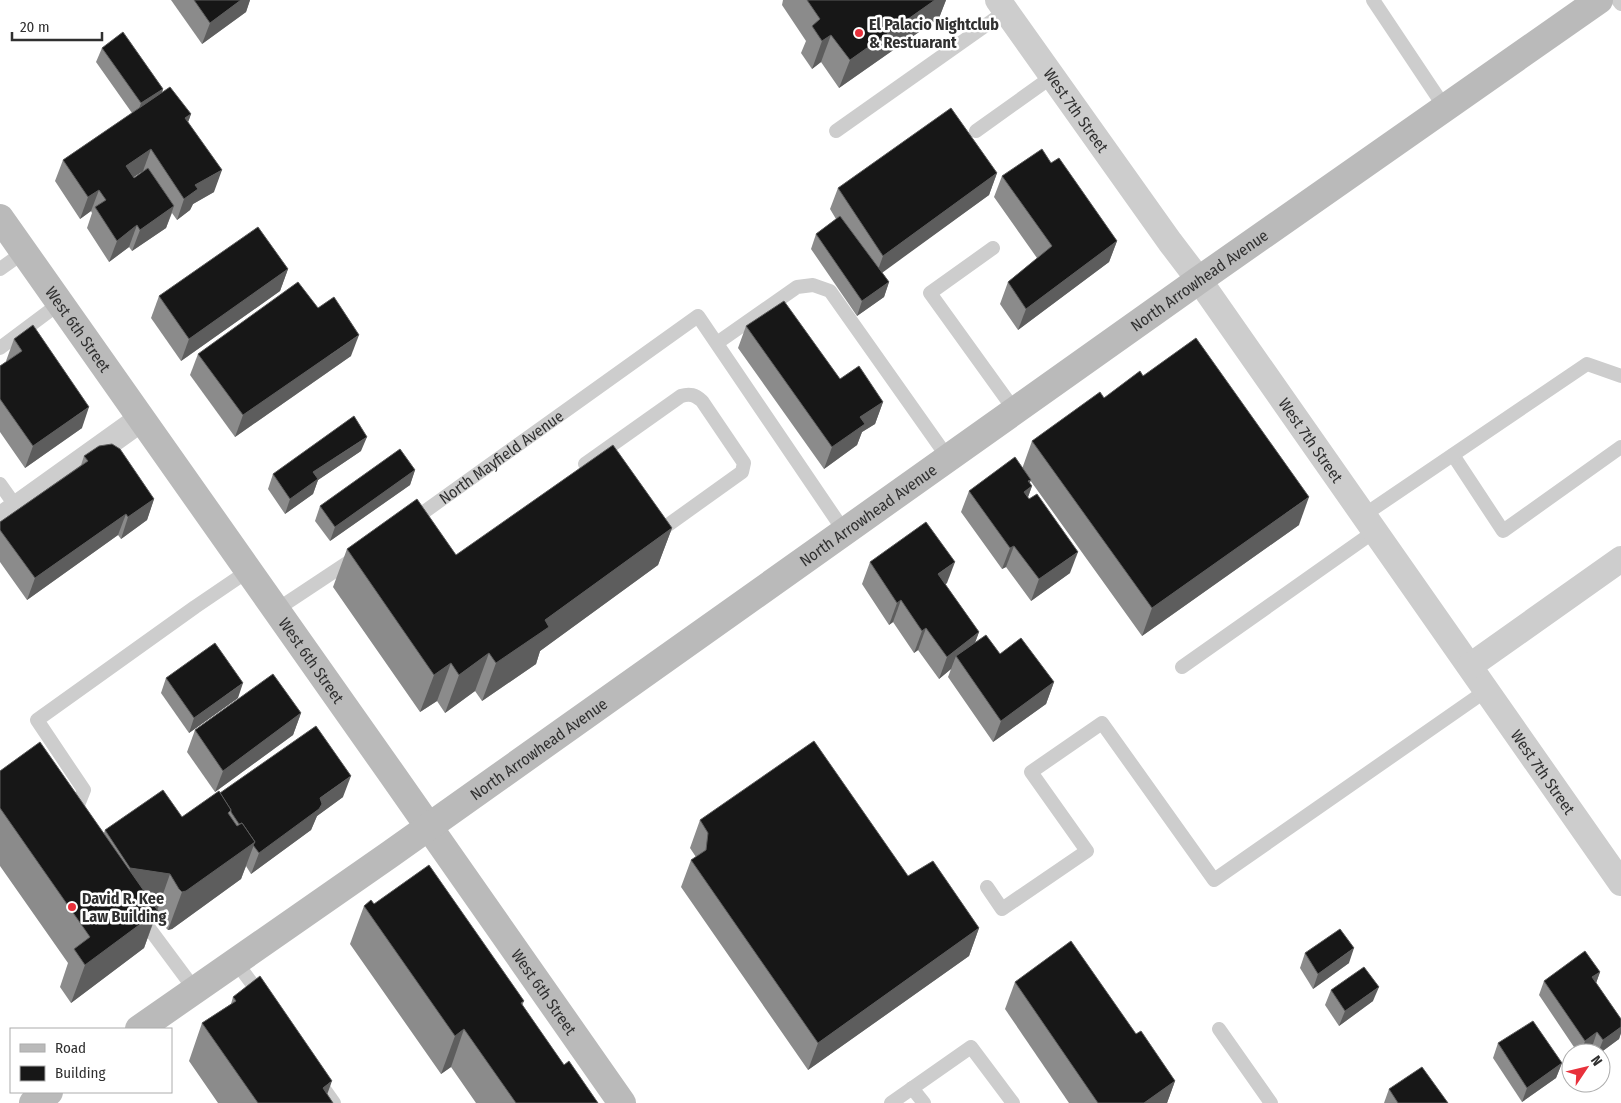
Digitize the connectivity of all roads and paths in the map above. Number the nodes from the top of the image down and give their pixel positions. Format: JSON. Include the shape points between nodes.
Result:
{"nodes":[{"id":1,"x":1374,"y":0,"type":"edge"},
{"id":2,"x":1599,"y":0,"type":"edge"},
{"id":3,"x":1618,"y":0,"type":"edge"},
{"id":4,"x":1621,"y":4,"type":"edge"},
{"id":5,"x":1002,"y":6,"type":"edge"},
{"id":6,"x":1053,"y":76,"type":"junction"},
{"id":7,"x":1445,"y":108,"type":"junction"},
{"id":8,"x":836,"y":131,"type":"dead end"},
{"id":9,"x":976,"y":131,"type":"dead end"},
{"id":10,"x":0,"y":218,"type":"edge"},
{"id":11,"x":992,"y":248,"type":"dead end"},
{"id":12,"x":24,"y":252,"type":"junction"},
{"id":13,"x":0,"y":269,"type":"edge"},
{"id":14,"x":1199,"y":280,"type":"junction"},
{"id":15,"x":60,"y":303,"type":"junction"},
{"id":16,"x":717,"y":343,"type":"junction"},
{"id":17,"x":0,"y":348,"type":"edge"},
{"id":18,"x":1621,"y":376,"type":"edge"},
{"id":19,"x":1015,"y":411,"type":"junction"},
{"id":20,"x":141,"y":419,"type":"junction"},
{"id":21,"x":1621,"y":447,"type":"edge"},
{"id":22,"x":1453,"y":454,"type":"junction"},
{"id":23,"x":948,"y":458,"type":"junction"},
{"id":24,"x":577,"y":470,"type":"edge"},
{"id":25,"x":0,"y":484,"type":"edge"},
{"id":26,"x":9,"y":514,"type":"edge"},
{"id":27,"x":411,"y":521,"type":"junction"},
{"id":28,"x":1369,"y":523,"type":"junction"},
{"id":29,"x":395,"y":531,"type":"edge"},
{"id":30,"x":844,"y":531,"type":"junction"},
{"id":31,"x":422,"y":535,"type":"edge"},
{"id":32,"x":654,"y":535,"type":"edge"},
{"id":33,"x":363,"y":552,"type":"edge"},
{"id":34,"x":1621,"y":559,"type":"edge"},
{"id":35,"x":248,"y":571,"type":"junction"},
{"id":36,"x":276,"y":610,"type":"junction"},
{"id":37,"x":1470,"y":666,"type":"junction"},
{"id":38,"x":1182,"y":667,"type":"dead end"},
{"id":39,"x":1487,"y":690,"type":"junction"},
{"id":40,"x":78,"y":824,"type":"edge"},
{"id":41,"x":428,"y":827,"type":"junction"},
{"id":42,"x":1621,"y":882,"type":"edge"},
{"id":43,"x":987,"y":887,"type":"dead end"},
{"id":44,"x":136,"y":910,"type":"edge"},
{"id":45,"x":236,"y":962,"type":"junction"},
{"id":46,"x":195,"y":990,"type":"junction"},
{"id":47,"x":269,"y":1008,"type":"edge"},
{"id":48,"x":140,"y":1028,"type":"edge"},
{"id":49,"x":1219,"y":1029,"type":"dead end"},
{"id":50,"x":312,"y":1071,"type":"edge"},
{"id":51,"x":912,"y":1088,"type":"junction"},
{"id":52,"x":48,"y":1093,"type":"edge"},
{"id":53,"x":33,"y":1103,"type":"edge"},
{"id":54,"x":334,"y":1103,"type":"edge"},
{"id":55,"x":622,"y":1103,"type":"edge"},
{"id":56,"x":891,"y":1103,"type":"edge"},
{"id":57,"x":924,"y":1103,"type":"edge"},
{"id":58,"x":1013,"y":1103,"type":"edge"},
{"id":59,"x":1271,"y":1103,"type":"edge"}],
"edges":[{"from":1,"to":7,"type":"lane"},
{"from":2,"to":7,"type":"street","name":"North Arrowhead Avenue"},
{"from":3,"to":4,"type":"lane"},
{"from":5,"to":6,"type":"street","name":"West 7th Street"},
{"from":5,"to":8,"type":"lane"},
{"from":6,"to":9,"type":"lane"},
{"from":6,"to":14,"type":"street","name":"West 7th Street"},
{"from":7,"to":14,"type":"street","name":"North Arrowhead Avenue"},
{"from":10,"to":12,"type":"street","name":"West 6th Street"},
{"from":11,"to":19,"type":"lane","via":[[930,293]]},
{"from":12,"to":13,"type":"lane"},
{"from":12,"to":15,"type":"street","name":"West 6th Street"},
{"from":14,"to":19,"type":"street","name":"North Arrowhead Avenue"},
{"from":14,"to":28,"type":"street","name":"West 7th Street"},
{"from":15,"to":17,"type":"lane"},
{"from":15,"to":20,"type":"street","name":"West 6th Street"},
{"from":16,"to":23,"type":"lane","via":[[797,287],[813,285],[830,292]]},
{"from":16,"to":27,"type":"lane","name":"North Mayfield Avenue","via":[[698,316]]},
{"from":16,"to":30,"type":"lane"},
{"from":18,"to":22,"type":"lane","via":[[1587,364]]},
{"from":19,"to":23,"type":"street","name":"North Arrowhead Avenue"},
{"from":20,"to":26,"type":"street"},
{"from":20,"to":35,"type":"street","name":"West 6th Street"},
{"from":21,"to":22,"type":"lane","via":[[1503,530]]},
{"from":22,"to":28,"type":"lane"},
{"from":23,"to":30,"type":"street","name":"North Arrowhead Avenue"},
{"from":24,"to":32,"type":"lane","via":[[681,396],[695,395],[744,463],[742,472]]},
{"from":25,"to":26,"type":"lane"},
{"from":27,"to":29,"type":"lane","name":"North Mayfield Avenue"},
{"from":27,"to":31,"type":"lane"},
{"from":28,"to":37,"type":"street","name":"West 7th Street"},
{"from":28,"to":38,"type":"lane"},
{"from":30,"to":41,"type":"street","name":"North Arrowhead Avenue"},
{"from":33,"to":36,"type":"lane"},
{"from":34,"to":37,"type":"street"},
{"from":35,"to":36,"type":"street","name":"West 6th Street"},
{"from":35,"to":40,"type":"lane","via":[[37,720],[84,790],[74,816]]},
{"from":36,"to":41,"type":"street","name":"West 6th Street"},
{"from":37,"to":39,"type":"street","name":"West 7th Street"},
{"from":39,"to":42,"type":"street","name":"West 7th Street"},
{"from":39,"to":43,"type":"lane","via":[[1214,880],[1102,723],[1031,772],[1087,851],[1002,909]]},
{"from":41,"to":45,"type":"street","name":"North Arrowhead Avenue"},
{"from":41,"to":55,"type":"street","name":"West 6th Street"},
{"from":44,"to":46,"type":"lane"},
{"from":45,"to":46,"type":"street","name":"North Arrowhead Avenue"},
{"from":45,"to":47,"type":"lane"},
{"from":46,"to":48,"type":"street","name":"North Arrowhead Avenue"},
{"from":49,"to":59,"type":"lane"},
{"from":50,"to":54,"type":"lane"},
{"from":51,"to":56,"type":"lane"},
{"from":51,"to":57,"type":"lane"},
{"from":51,"to":58,"type":"lane","via":[[971,1047]]},
{"from":52,"to":53,"type":"street"}]}
